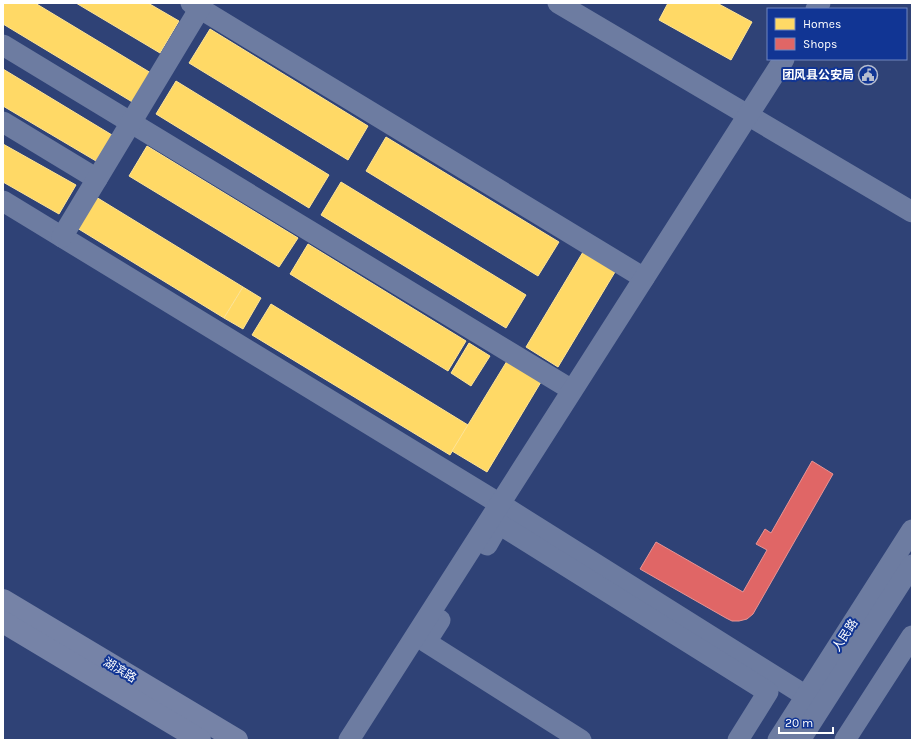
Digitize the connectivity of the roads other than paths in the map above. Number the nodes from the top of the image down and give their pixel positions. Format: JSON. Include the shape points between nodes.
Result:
{"nodes":[{"id":1,"x":558,"y":3,"type":"edge"},
{"id":2,"x":195,"y":6,"type":"edge"},
{"id":3,"x":3,"y":45,"type":"edge"},
{"id":4,"x":783,"y":60,"type":"edge"},
{"id":5,"x":748,"y":115,"type":"junction"},
{"id":6,"x":3,"y":122,"type":"edge"},
{"id":7,"x":131,"y":123,"type":"junction"},
{"id":8,"x":97,"y":179,"type":"junction"},
{"id":9,"x":3,"y":201,"type":"edge"},
{"id":10,"x":912,"y":212,"type":"edge"},
{"id":11,"x":62,"y":237,"type":"junction"},
{"id":12,"x":644,"y":278,"type":"junction"},
{"id":13,"x":572,"y":390,"type":"junction"},
{"id":14,"x":500,"y":504,"type":"junction"},
{"id":15,"x":912,"y":530,"type":"edge"},
{"id":16,"x":912,"y":565,"type":"edge"},
{"id":17,"x":3,"y":600,"type":"edge"},
{"id":18,"x":3,"y":622,"type":"edge"},
{"id":19,"x":912,"y":636,"type":"edge"},
{"id":20,"x":806,"y":696,"type":"junction"},
{"id":21,"x":200,"y":740,"type":"edge"},
{"id":22,"x":237,"y":740,"type":"edge"},
{"id":23,"x":348,"y":740,"type":"edge"},
{"id":24,"x":581,"y":740,"type":"edge"},
{"id":25,"x":738,"y":740,"type":"edge"},
{"id":26,"x":778,"y":740,"type":"edge"},
{"id":27,"x":800,"y":740,"type":"edge"},
{"id":28,"x":846,"y":740,"type":"edge"}],
"edges":[{"from":1,"to":5,"type":"street"},
{"from":2,"to":7,"type":"street"},
{"from":2,"to":12,"type":"street"},
{"from":3,"to":7,"type":"street"},
{"from":4,"to":5,"type":"street"},
{"from":5,"to":10,"type":"street"},
{"from":5,"to":12,"type":"street"},
{"from":6,"to":8,"type":"street"},
{"from":7,"to":8,"type":"street"},
{"from":7,"to":13,"type":"street"},
{"from":8,"to":11,"type":"street"},
{"from":9,"to":11,"type":"street"},
{"from":11,"to":14,"type":"street"},
{"from":12,"to":13,"type":"street"},
{"from":13,"to":14,"type":"street"},
{"from":14,"to":20,"type":"street"},
{"from":14,"to":23,"type":"street"},
{"from":15,"to":20,"type":"street","name":"人民路"},
{"from":16,"to":27,"type":"street","name":"人民路"},
{"from":17,"to":22,"type":"main road","name":"湖滨路"},
{"from":18,"to":21,"type":"main road","name":"湖滨路"},
{"from":19,"to":28,"type":"street"},
{"from":20,"to":26,"type":"street","name":"人民路"},
{"from":24,"to":25,"type":"street","via":[[426,642],[499,524],[768,692]]}]}
